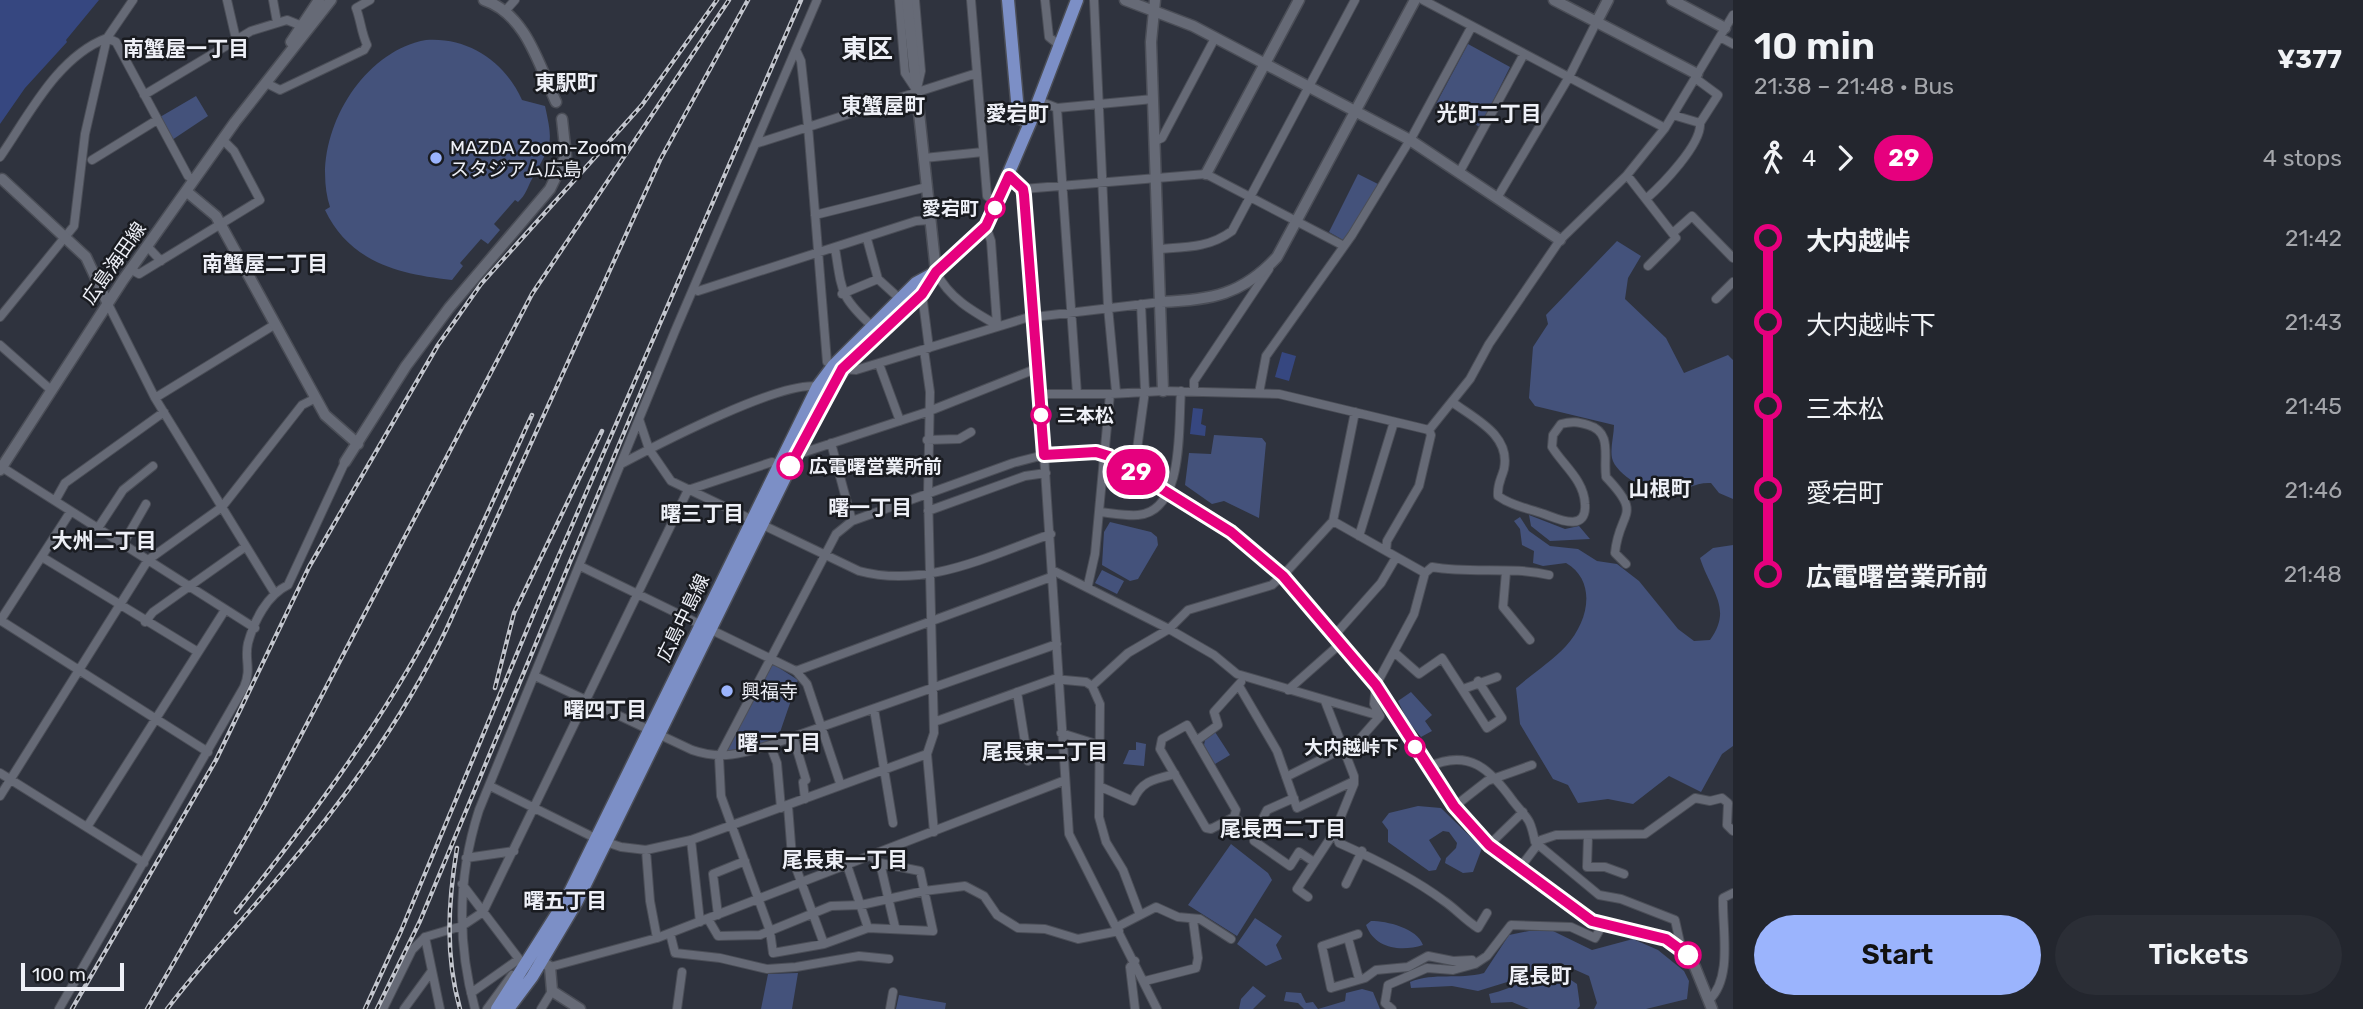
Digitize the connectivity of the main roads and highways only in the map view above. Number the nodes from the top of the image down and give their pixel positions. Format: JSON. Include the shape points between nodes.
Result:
{"nodes":[{"id":1,"x":1008,"y":0,"type":"edge"},
{"id":2,"x":1077,"y":0,"type":"edge"},
{"id":3,"x":1030,"y":123,"type":"junction"},
{"id":4,"x":936,"y":272,"type":"junction"},
{"id":5,"x":837,"y":368,"type":"junction"},
{"id":6,"x":822,"y":389,"type":"junction"},
{"id":7,"x":757,"y":522,"type":"junction"},
{"id":8,"x":532,"y":964,"type":"junction"},
{"id":9,"x":498,"y":1009,"type":"edge"},
{"id":10,"x":508,"y":1009,"type":"edge"}],
"edges":[{"from":1,"to":3,"type":"main road","via":[[1018,112]]},
{"from":2,"to":3,"type":"main road","name":"広島中島線"},
{"from":3,"to":4,"type":"main road","name":"広島中島線","via":[[986,226]]},
{"from":4,"to":5,"type":"main road","name":"広島中島線","via":[[900,299]]},
{"from":4,"to":5,"type":"main road","name":"広島中島線","via":[[922,294]]},
{"from":5,"to":6,"type":"main road","name":"広島中島線"},
{"from":6,"to":7,"type":"main road","name":"広島中島線","via":[[797,450]]},
{"from":6,"to":7,"type":"main road","name":"広島中島線","via":[[779,465]]},
{"from":7,"to":8,"type":"main road","name":"広島中島線","via":[[602,841]]},
{"from":8,"to":9,"type":"main road","name":"広島中島線"},
{"from":8,"to":10,"type":"main road","name":"広島中島線"}]}
